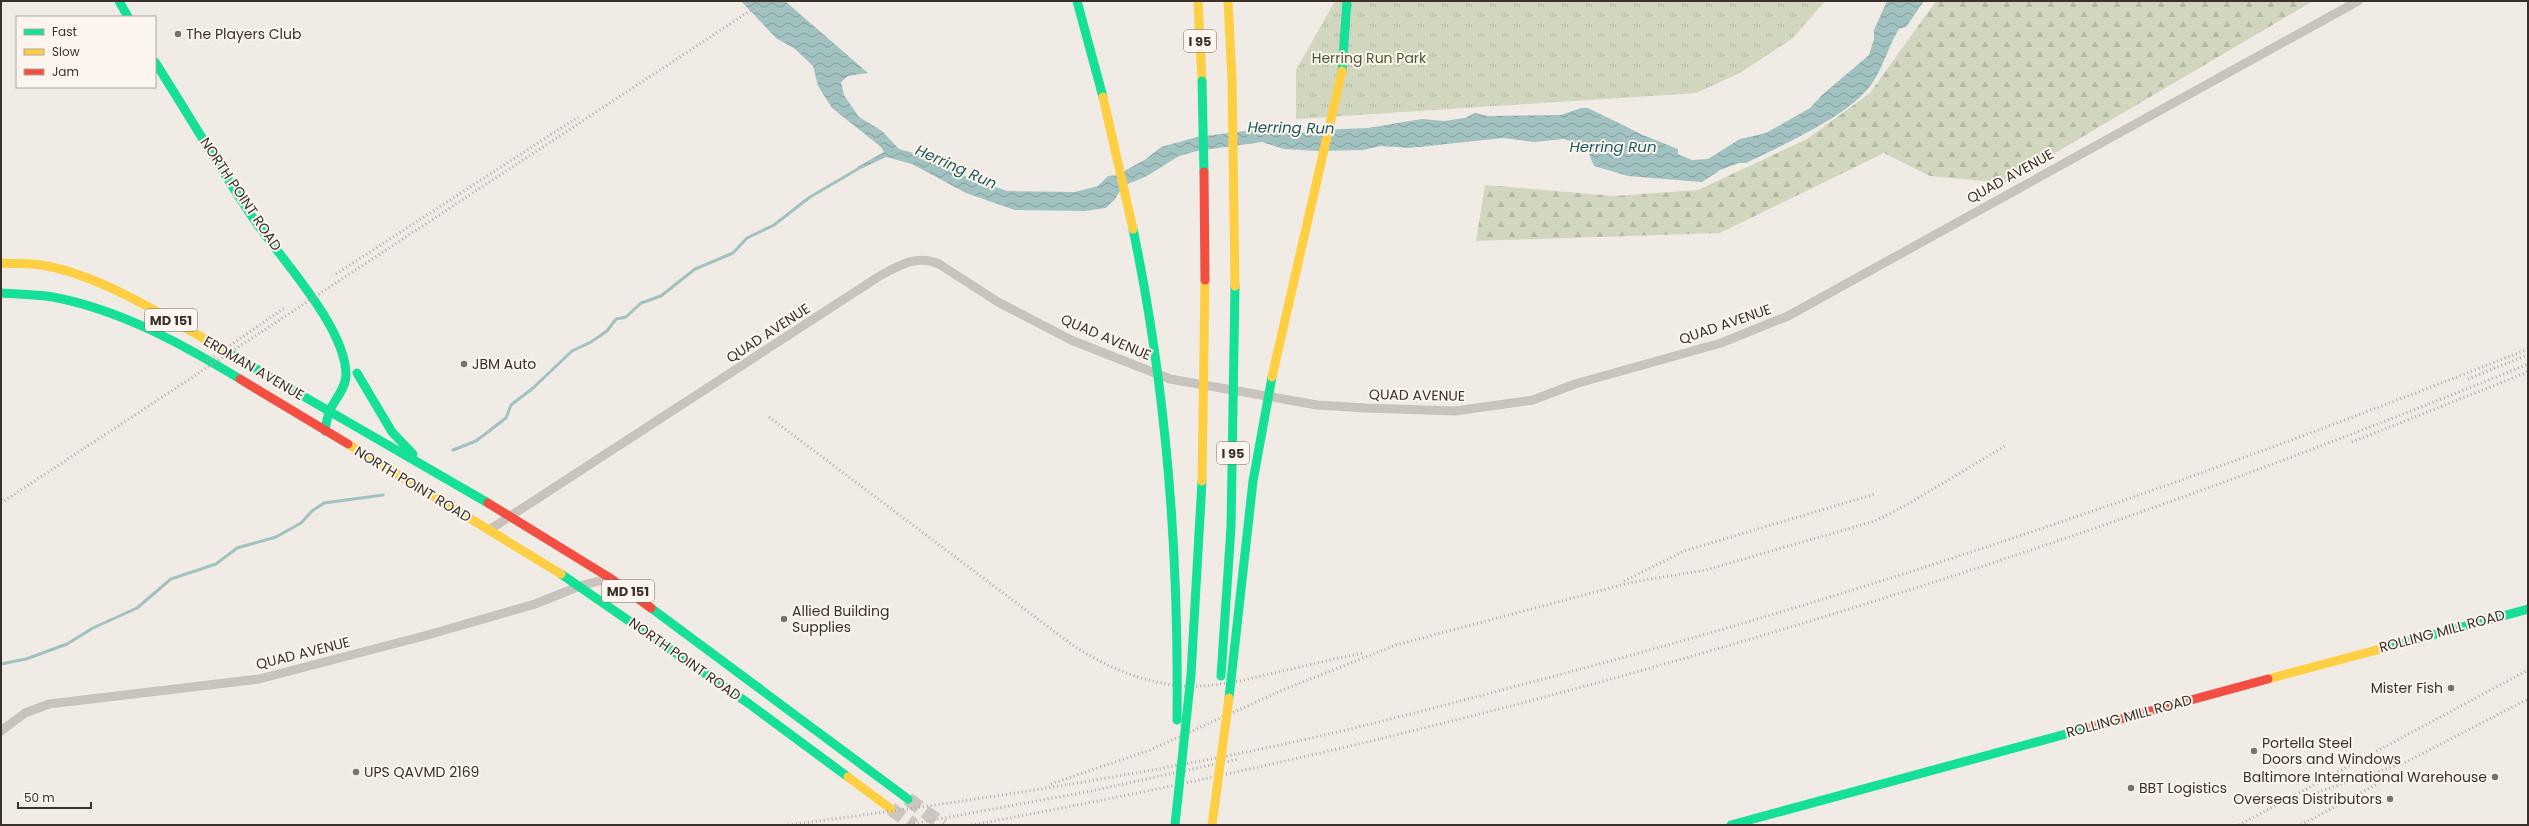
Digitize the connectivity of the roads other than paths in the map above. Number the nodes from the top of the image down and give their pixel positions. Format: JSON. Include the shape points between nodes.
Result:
{"nodes":[{"id":1,"x":119,"y":1,"type":"edge"},
{"id":2,"x":1077,"y":1,"type":"edge"},
{"id":3,"x":1198,"y":1,"type":"edge"},
{"id":4,"x":1228,"y":1,"type":"edge"},
{"id":5,"x":1347,"y":1,"type":"edge"},
{"id":6,"x":2358,"y":1,"type":"edge"},
{"id":7,"x":127,"y":16,"type":"edge"},
{"id":8,"x":156,"y":64,"type":"edge"},
{"id":9,"x":1,"y":263,"type":"edge"},
{"id":10,"x":1,"y":293,"type":"edge"},
{"id":11,"x":339,"y":347,"type":"junction"},
{"id":12,"x":329,"y":412,"type":"junction"},
{"id":13,"x":325,"y":431,"type":"junction"},
{"id":14,"x":432,"y":470,"type":"junction"},
{"id":15,"x":511,"y":516,"type":"junction"},
{"id":16,"x":489,"y":530,"type":"junction"},
{"id":17,"x":610,"y":578,"type":"junction"},
{"id":18,"x":580,"y":586,"type":"junction"},
{"id":19,"x":2528,"y":609,"type":"edge"},
{"id":20,"x":704,"y":660,"type":"junction"},
{"id":21,"x":783,"y":706,"type":"junction"},
{"id":22,"x":772,"y":720,"type":"junction"},
{"id":23,"x":1,"y":731,"type":"edge"},
{"id":24,"x":908,"y":799,"type":"tunnel mouth"},
{"id":25,"x":891,"y":809,"type":"tunnel mouth"},
{"id":26,"x":1174,"y":825,"type":"edge"},
{"id":27,"x":1208,"y":825,"type":"edge"},
{"id":28,"x":1212,"y":825,"type":"edge"},
{"id":29,"x":1731,"y":825,"type":"edge"}],
"edges":[{"from":1,"to":7,"type":"main road"},
{"from":2,"to":26,"type":"main road","bridge":true,"via":[[1103,97],[1138,253],[1161,402],[1176,572],[1178,655]]},
{"from":3,"to":26,"type":"main road","number":"I 95","bridge":true,"via":[[1206,304],[1203,457],[1193,656]]},
{"from":4,"to":27,"type":"main road","number":"I 95","bridge":true,"via":[[1232,79],[1235,289],[1233,442],[1228,573]]},
{"from":5,"to":28,"type":"main road","bridge":true,"via":[[1342,71],[1265,409],[1253,481]]},
{"from":6,"to":15,"type":"street","name":"QUAD AVENUE","via":[[1788,316],[1720,343],[1575,384],[1533,400],[1454,411],[1382,409],[1317,405],[1170,379],[1071,340],[998,302],[939,264],[930,260],[917,260],[898,266],[878,277]]},
{"from":8,"to":11,"type":"main road","name":"NORTH POINT ROAD","via":[[255,220],[321,312]]},
{"from":9,"to":12,"type":"main road","name":"ERDMAN AVENUE","number":"MD 151","via":[[47,266],[92,281],[138,301]]},
{"from":10,"to":13,"type":"main road","name":"ERDMAN AVENUE","number":"MD 151","via":[[27,294],[74,302],[104,310],[147,327],[217,365]]},
{"from":11,"to":12,"type":"main road","name":"NORTH POINT ROAD","via":[[346,374],[343,388]]},
{"from":11,"to":14,"type":"main road","name":"NORTH POINT ROAD","via":[[392,432],[408,450]]},
{"from":12,"to":13,"type":"main road","name":"NORTH POINT ROAD"},
{"from":12,"to":14,"type":"main road","name":"NORTH POINT ROAD","number":"MD 151"},
{"from":13,"to":16,"type":"main road","name":"NORTH POINT ROAD","number":"MD 151"},
{"from":14,"to":15,"type":"main road","name":"NORTH POINT ROAD","number":"MD 151"},
{"from":15,"to":16,"type":"street","name":"QUAD AVENUE"},
{"from":15,"to":17,"type":"main road","name":"NORTH POINT ROAD","number":"MD 151"},
{"from":16,"to":18,"type":"main road","name":"NORTH POINT ROAD","number":"MD 151"},
{"from":17,"to":18,"type":"street","name":"QUAD AVENUE"},
{"from":17,"to":20,"type":"main road","name":"NORTH POINT ROAD","number":"MD 151"},
{"from":18,"to":20,"type":"main road","name":"NORTH POINT ROAD","number":"MD 151"},
{"from":18,"to":23,"type":"street","name":"QUAD AVENUE","via":[[535,604],[259,679],[49,704],[25,713]]},
{"from":19,"to":29,"type":"main road","name":"ROLLING MILL ROAD"},
{"from":20,"to":21,"type":"main road","name":"NORTH POINT ROAD","number":"MD 151"},
{"from":20,"to":22,"type":"main road","name":"NORTH POINT ROAD","number":"MD 151"},
{"from":21,"to":22,"type":"main road"},
{"from":21,"to":24,"type":"main road","name":"NORTH POINT ROAD","number":"MD 151"},
{"from":22,"to":25,"type":"main road","name":"NORTH POINT ROAD","number":"MD 151"}]}
